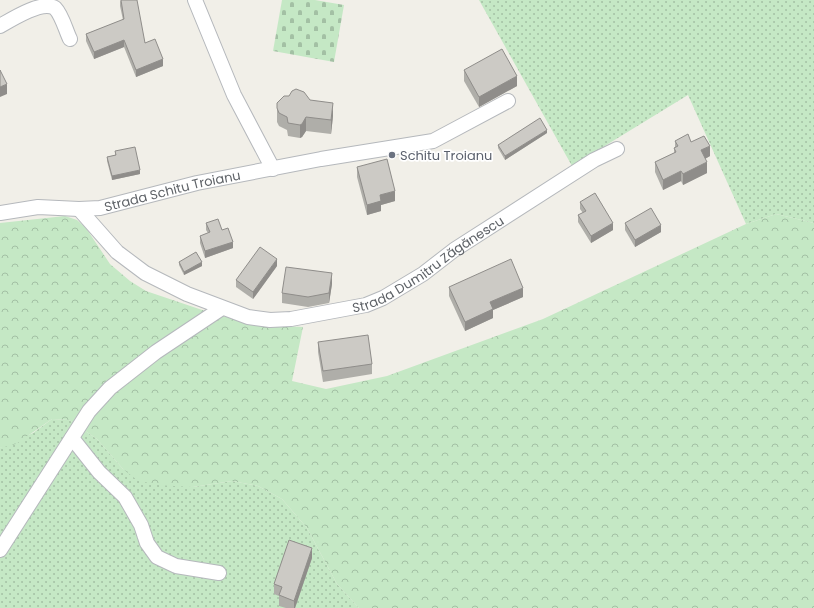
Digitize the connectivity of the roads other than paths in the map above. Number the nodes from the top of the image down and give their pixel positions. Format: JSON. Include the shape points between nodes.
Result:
{"nodes":[{"id":1,"x":195,"y":0,"type":"edge"},
{"id":2,"x":0,"y":26,"type":"edge"},
{"id":3,"x":70,"y":40,"type":"dead end"},
{"id":4,"x":508,"y":101,"type":"dead end"},
{"id":5,"x":617,"y":149,"type":"dead end"},
{"id":6,"x":269,"y":170,"type":"junction"},
{"id":7,"x":79,"y":209,"type":"junction"},
{"id":8,"x":0,"y":213,"type":"edge"},
{"id":9,"x":222,"y":308,"type":"junction"},
{"id":10,"x":72,"y":438,"type":"junction"},
{"id":11,"x":0,"y":550,"type":"edge"},
{"id":12,"x":219,"y":573,"type":"dead end"}],
"edges":[{"from":1,"to":6,"type":"street","via":[[234,95]]},
{"from":2,"to":3,"type":"street","via":[[46,5],[55,8]]},
{"from":4,"to":6,"type":"street","name":"Strada Schitu Troianu","via":[[433,141]]},
{"from":5,"to":9,"type":"street","name":"Strada Dumitru Zăgănescu","via":[[594,160],[454,250],[406,285],[366,305],[291,319],[270,320],[248,317]]},
{"from":6,"to":7,"type":"street","name":"Strada Schitu Troianu","via":[[197,183],[100,208]]},
{"from":7,"to":8,"type":"street","name":"Strada Schitu Troianu","via":[[38,207]]},
{"from":7,"to":9,"type":"street","name":"Strada Schitu Troianu","via":[[117,252],[130,262],[187,294]]},
{"from":9,"to":10,"type":"street","via":[[156,352],[110,388],[89,411]]},
{"from":10,"to":11,"type":"street"},
{"from":10,"to":12,"type":"street","via":[[99,472],[126,497],[141,525],[147,543],[157,557],[176,566]]}]}
